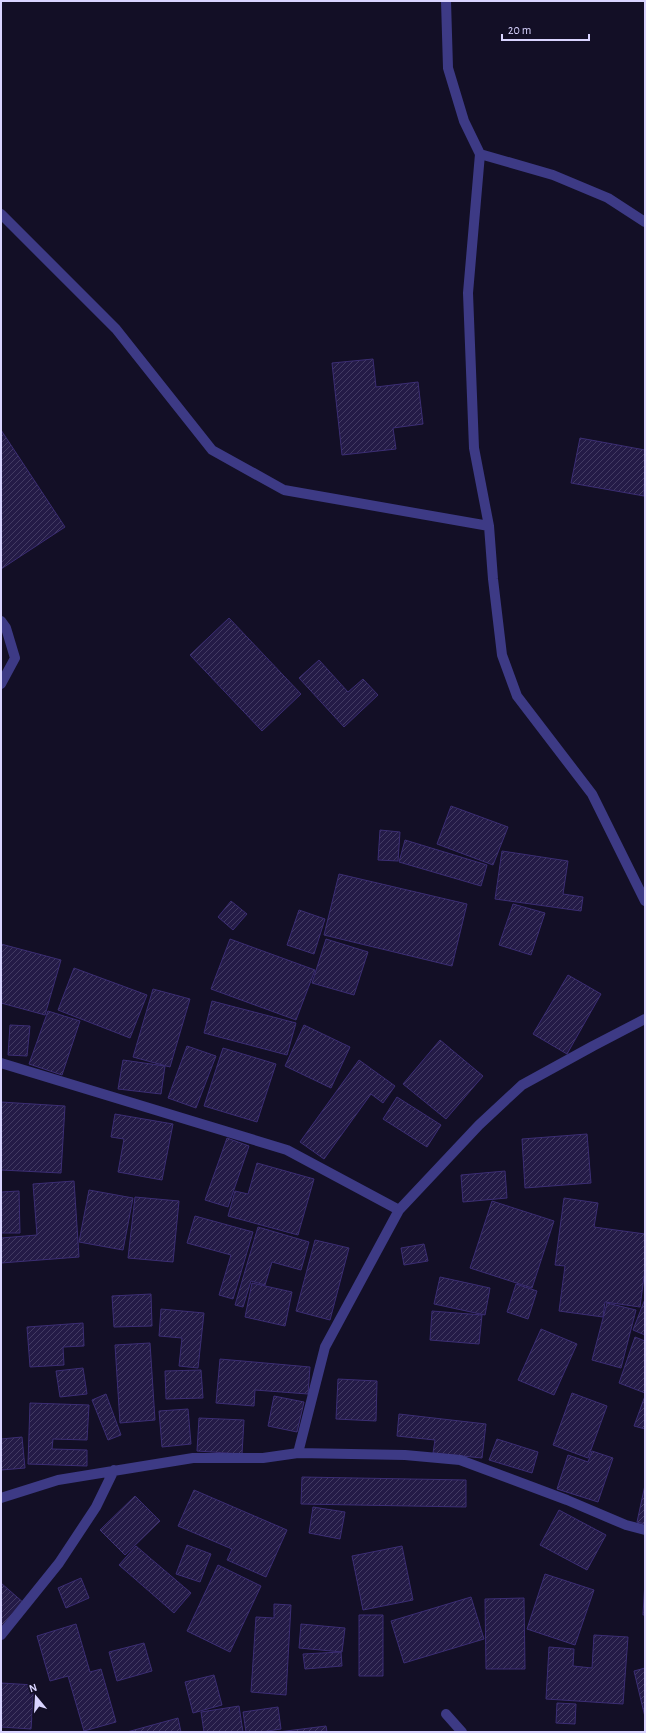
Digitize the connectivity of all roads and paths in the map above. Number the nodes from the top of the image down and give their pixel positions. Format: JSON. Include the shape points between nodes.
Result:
{"nodes":[{"id":1,"x":446,"y":1,"type":"edge"},
{"id":2,"x":480,"y":154,"type":"junction"},
{"id":3,"x":1,"y":214,"type":"edge"},
{"id":4,"x":645,"y":222,"type":"edge"},
{"id":5,"x":489,"y":526,"type":"junction"},
{"id":6,"x":1,"y":621,"type":"edge"},
{"id":7,"x":1,"y":684,"type":"edge"},
{"id":8,"x":645,"y":902,"type":"edge"},
{"id":9,"x":645,"y":1019,"type":"edge"},
{"id":10,"x":1,"y":1063,"type":"edge"},
{"id":11,"x":399,"y":1210,"type":"junction"},
{"id":12,"x":298,"y":1453,"type":"junction"},
{"id":13,"x":114,"y":1470,"type":"junction"},
{"id":14,"x":1,"y":1498,"type":"edge"},
{"id":15,"x":645,"y":1530,"type":"edge"},
{"id":16,"x":1,"y":1635,"type":"edge"},
{"id":17,"x":446,"y":1714,"type":"dead end"},
{"id":18,"x":462,"y":1732,"type":"edge"}],
"edges":[{"from":1,"to":2,"type":"street","via":[[448,68],[464,121]]},
{"from":2,"to":4,"type":"street","via":[[553,175],[608,198]]},
{"from":2,"to":5,"type":"street","via":[[468,293],[474,448]]},
{"from":3,"to":5,"type":"street","via":[[116,330],[212,450],[284,490]]},
{"from":5,"to":8,"type":"street","via":[[502,655],[517,696],[592,794]]},
{"from":6,"to":7,"type":"street","via":[[6,628],[14,658]]},
{"from":9,"to":11,"type":"street","via":[[522,1085],[479,1125]]},
{"from":10,"to":11,"type":"street","via":[[287,1150]]},
{"from":11,"to":12,"type":"street","via":[[325,1348]]},
{"from":12,"to":13,"type":"street","via":[[263,1458],[193,1458]]},
{"from":12,"to":15,"type":"street","via":[[405,1455],[460,1460],[567,1500],[626,1526]]},
{"from":13,"to":14,"type":"street","via":[[58,1480]]},
{"from":13,"to":16,"type":"street","via":[[96,1507],[59,1563]]},
{"from":17,"to":18,"type":"street"}]}
